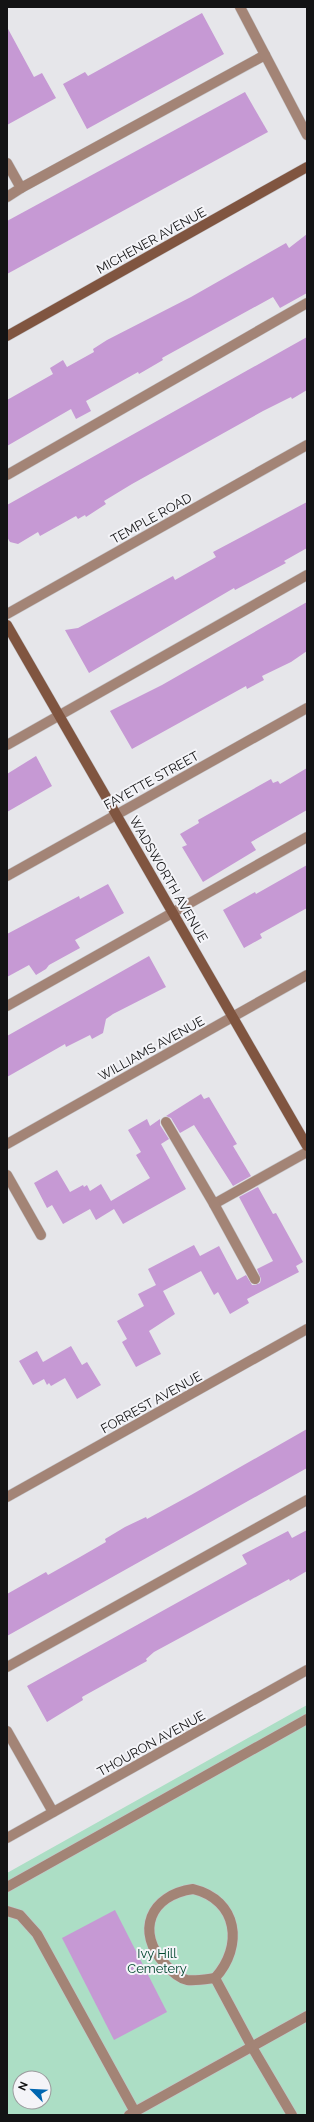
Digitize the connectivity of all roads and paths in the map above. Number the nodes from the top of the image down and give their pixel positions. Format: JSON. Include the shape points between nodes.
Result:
{"nodes":[{"id":1,"x":240,"y":7,"type":"edge"},
{"id":2,"x":266,"y":55,"type":"junction"},
{"id":3,"x":307,"y":135,"type":"edge"},
{"id":4,"x":7,"y":163,"type":"edge"},
{"id":5,"x":307,"y":167,"type":"edge"},
{"id":6,"x":20,"y":188,"type":"junction"},
{"id":7,"x":7,"y":198,"type":"edge"},
{"id":8,"x":307,"y":303,"type":"edge"},
{"id":9,"x":7,"y":336,"type":"edge"},
{"id":10,"x":307,"y":446,"type":"edge"},
{"id":11,"x":7,"y":475,"type":"edge"},
{"id":12,"x":307,"y":575,"type":"edge"},
{"id":13,"x":7,"y":614,"type":"edge"},
{"id":14,"x":7,"y":625,"type":"edge"},
{"id":15,"x":307,"y":708,"type":"edge"},
{"id":16,"x":60,"y":716,"type":"junction"},
{"id":17,"x":7,"y":745,"type":"edge"},
{"id":18,"x":117,"y":814,"type":"junction"},
{"id":19,"x":307,"y":837,"type":"edge"},
{"id":20,"x":7,"y":876,"type":"edge"},
{"id":21,"x":173,"y":913,"type":"junction"},
{"id":22,"x":307,"y":975,"type":"edge"},
{"id":23,"x":7,"y":1006,"type":"edge"},
{"id":24,"x":234,"y":1016,"type":"junction"},
{"id":25,"x":166,"y":1122,"type":"dead end"},
{"id":26,"x":7,"y":1144,"type":"edge"},
{"id":27,"x":307,"y":1146,"type":"edge"},
{"id":28,"x":307,"y":1152,"type":"edge"},
{"id":29,"x":7,"y":1175,"type":"edge"},
{"id":30,"x":214,"y":1204,"type":"junction"},
{"id":31,"x":41,"y":1235,"type":"dead end"},
{"id":32,"x":255,"y":1279,"type":"dead end"},
{"id":33,"x":307,"y":1329,"type":"edge"},
{"id":34,"x":7,"y":1497,"type":"edge"},
{"id":35,"x":307,"y":1500,"type":"edge"},
{"id":36,"x":7,"y":1667,"type":"edge"},
{"id":37,"x":307,"y":1670,"type":"edge"},
{"id":38,"x":307,"y":1719,"type":"edge"},
{"id":39,"x":7,"y":1731,"type":"edge"},
{"id":40,"x":53,"y":1812,"type":"junction"},
{"id":41,"x":7,"y":1838,"type":"edge"},
{"id":42,"x":7,"y":1887,"type":"edge"},
{"id":43,"x":7,"y":1911,"type":"edge"},
{"id":44,"x":215,"y":1978,"type":"junction"},
{"id":45,"x":307,"y":2016,"type":"edge"},
{"id":46,"x":252,"y":2047,"type":"junction"},
{"id":47,"x":132,"y":2113,"type":"edge"},
{"id":48,"x":292,"y":2115,"type":"edge"}],
"edges":[{"from":1,"to":2,"type":"street"},
{"from":2,"to":3,"type":"street"},
{"from":2,"to":6,"type":"street"},
{"from":4,"to":6,"type":"street"},
{"from":5,"to":9,"type":"main road","name":"MICHENER AVENUE"},
{"from":6,"to":7,"type":"street"},
{"from":8,"to":11,"type":"street"},
{"from":10,"to":13,"type":"street","name":"TEMPLE ROAD"},
{"from":12,"to":16,"type":"street"},
{"from":14,"to":16,"type":"main road","name":"WADSWORTH AVENUE"},
{"from":15,"to":18,"type":"street","name":"FAYETTE STREET"},
{"from":16,"to":17,"type":"street"},
{"from":16,"to":18,"type":"main road","name":"WADSWORTH AVENUE"},
{"from":18,"to":20,"type":"street","name":"FAYETTE STREET"},
{"from":18,"to":21,"type":"main road","name":"WADSWORTH AVENUE"},
{"from":19,"to":21,"type":"street"},
{"from":21,"to":23,"type":"street"},
{"from":21,"to":24,"type":"main road","name":"WADSWORTH AVENUE"},
{"from":22,"to":24,"type":"street","name":"WILLIAMS AVENUE"},
{"from":24,"to":26,"type":"street","name":"WILLIAMS AVENUE"},
{"from":24,"to":27,"type":"main road","name":"WADSWORTH AVENUE"},
{"from":25,"to":30,"type":"street"},
{"from":28,"to":30,"type":"street"},
{"from":29,"to":31,"type":"street"},
{"from":30,"to":32,"type":"street"},
{"from":33,"to":34,"type":"street","name":"FORREST AVENUE"},
{"from":35,"to":36,"type":"street"},
{"from":37,"to":40,"type":"street","name":"THOURON AVENUE"},
{"from":38,"to":42,"type":"street"},
{"from":39,"to":40,"type":"street"},
{"from":40,"to":41,"type":"street","name":"THOURON AVENUE"},
{"from":43,"to":47,"type":"street","via":[[20,1915],[37,1934]]},
{"from":44,"to":44,"type":"street","via":[[225,1967],[231,1950],[233,1937],[227,1911],[218,1900],[206,1892],[193,1889],[179,1891],[166,1897],[156,1907],[150,1920],[152,1948],[172,1972],[187,1980]]},
{"from":44,"to":46,"type":"street"},
{"from":45,"to":46,"type":"street"},
{"from":46,"to":47,"type":"street"},
{"from":46,"to":48,"type":"street"}]}
